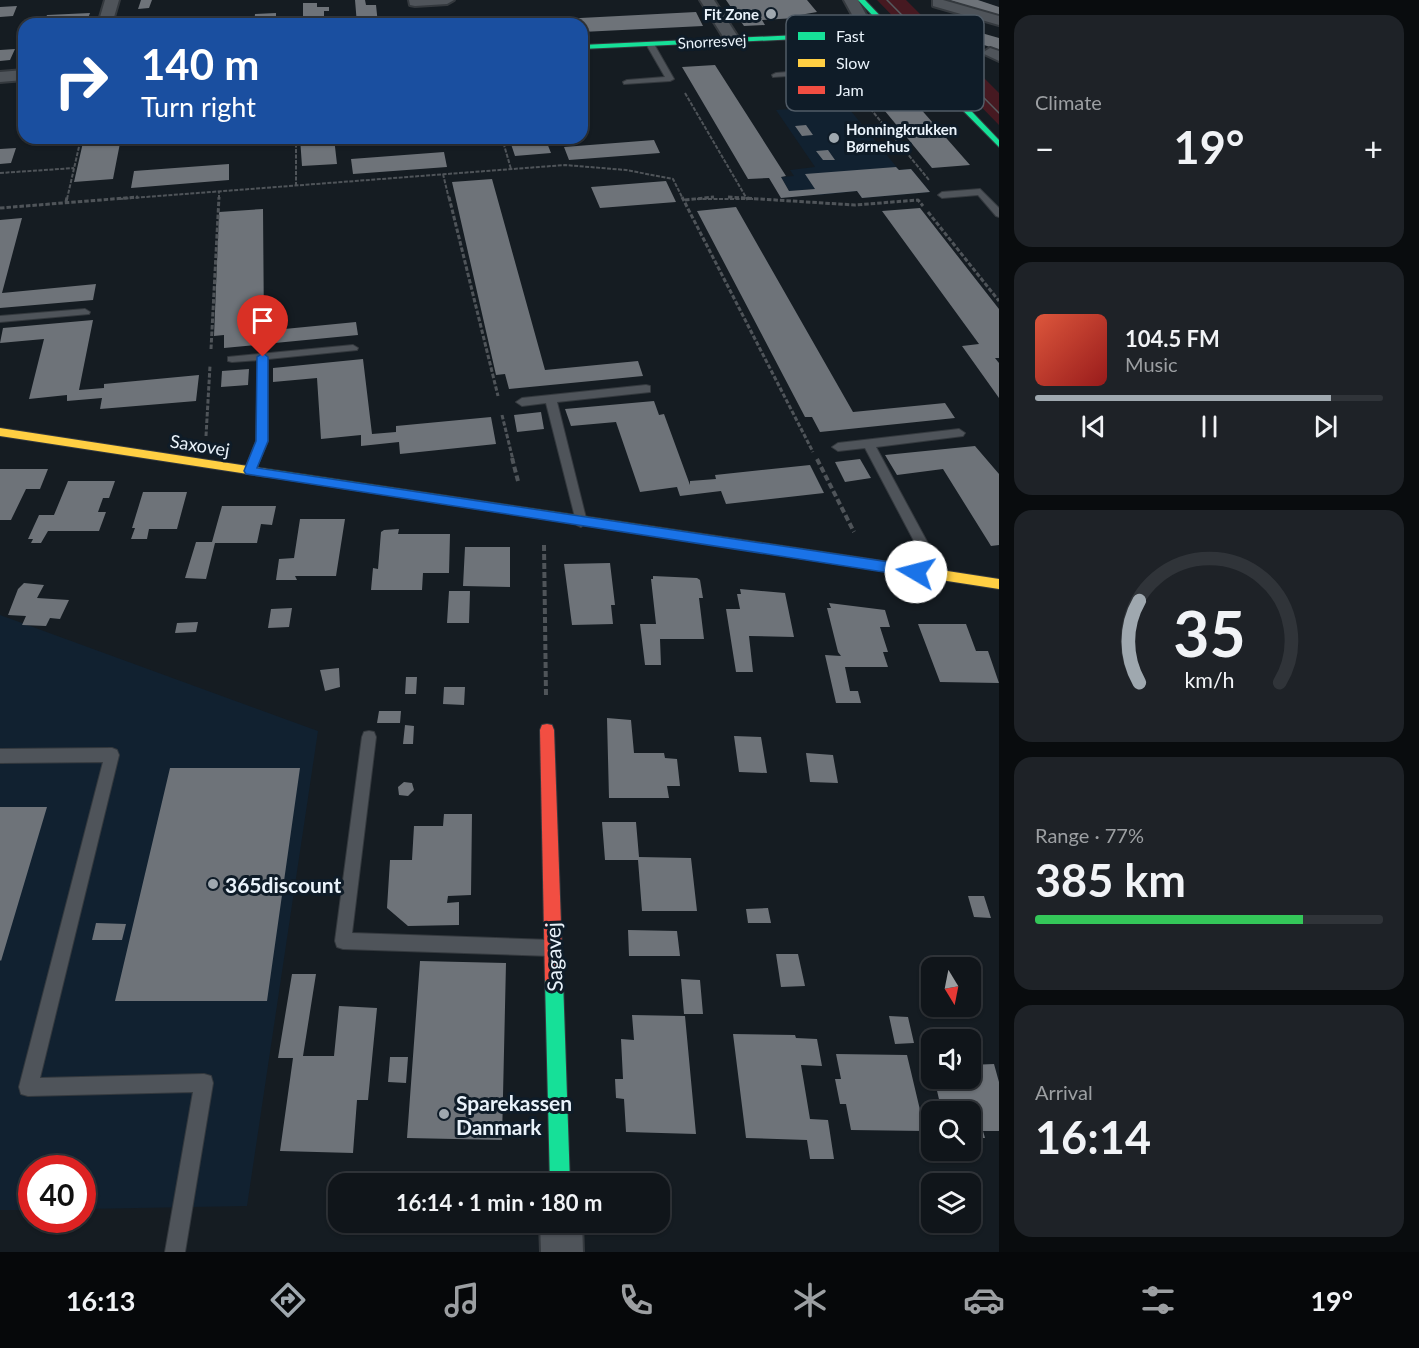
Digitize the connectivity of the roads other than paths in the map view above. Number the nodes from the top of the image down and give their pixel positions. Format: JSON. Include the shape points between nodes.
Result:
{"nodes":[{"id":1,"x":112,"y":0,"type":"edge"},
{"id":2,"x":447,"y":0,"type":"edge"},
{"id":3,"x":707,"y":0,"type":"edge"},
{"id":4,"x":851,"y":0,"type":"edge"},
{"id":5,"x":861,"y":0,"type":"edge"},
{"id":6,"x":939,"y":3,"type":"dead end"},
{"id":7,"x":415,"y":5,"type":"edge"},
{"id":8,"x":859,"y":15,"type":"edge"},
{"id":9,"x":875,"y":15,"type":"edge"},
{"id":10,"x":979,"y":15,"type":"edge"},
{"id":11,"x":984,"y":16,"type":"edge"},
{"id":12,"x":107,"y":18,"type":"edge"},
{"id":13,"x":999,"y":21,"type":"edge"},
{"id":14,"x":786,"y":37,"type":"edge"},
{"id":15,"x":732,"y":40,"type":"junction"},
{"id":16,"x":650,"y":44,"type":"junction"},
{"id":17,"x":588,"y":47,"type":"edge"},
{"id":18,"x":786,"y":74,"type":"edge"},
{"id":19,"x":776,"y":75,"type":"dead end"},
{"id":20,"x":18,"y":76,"type":"edge"},
{"id":21,"x":0,"y":77,"type":"edge"},
{"id":22,"x":627,"y":82,"type":"dead end"},
{"id":23,"x":967,"y":111,"type":"edge"},
{"id":24,"x":999,"y":145,"type":"edge"},
{"id":25,"x":942,"y":195,"type":"road end"},
{"id":26,"x":999,"y":213,"type":"edge"},
{"id":27,"x":85,"y":312,"type":"dead end"},
{"id":28,"x":0,"y":319,"type":"edge"},
{"id":29,"x":353,"y":348,"type":"dead end"},
{"id":30,"x":263,"y":357,"type":"junction"},
{"id":31,"x":232,"y":360,"type":"dead end"},
{"id":32,"x":646,"y":389,"type":"dead end"},
{"id":33,"x":551,"y":399,"type":"junction"},
{"id":34,"x":522,"y":402,"type":"dead end"},
{"id":35,"x":0,"y":432,"type":"edge"},
{"id":36,"x":959,"y":433,"type":"dead end"},
{"id":37,"x":868,"y":443,"type":"junction"},
{"id":38,"x":838,"y":447,"type":"dead end"},
{"id":39,"x":250,"y":471,"type":"junction"},
{"id":40,"x":581,"y":522,"type":"junction"},
{"id":41,"x":939,"y":575,"type":"junction"},
{"id":42,"x":999,"y":584,"type":"edge"},
{"id":43,"x":547,"y":730,"type":"road end"},
{"id":44,"x":369,"y":737,"type":"dead end"},
{"id":45,"x":0,"y":756,"type":"edge"},
{"id":46,"x":553,"y":948,"type":"junction"},
{"id":47,"x":560,"y":1173,"type":"edge"},
{"id":48,"x":561,"y":1233,"type":"edge"},
{"id":49,"x":175,"y":1252,"type":"edge"},
{"id":50,"x":562,"y":1252,"type":"edge"}],
"edges":[{"from":1,"to":12,"type":"street"},
{"from":2,"to":7,"type":"street"},
{"from":3,"to":15,"type":"street"},
{"from":4,"to":8,"type":"street"},
{"from":5,"to":9,"type":"street"},
{"from":6,"to":10,"type":"street"},
{"from":11,"to":13,"type":"street"},
{"from":14,"to":15,"type":"street","name":"Snorresvej"},
{"from":15,"to":16,"type":"street","name":"Snorresvej"},
{"from":16,"to":17,"type":"street","name":"Snorresvej"},
{"from":16,"to":22,"type":"lane","via":[[670,79]]},
{"from":18,"to":19,"type":"lane"},
{"from":20,"to":21,"type":"street"},
{"from":23,"to":24,"type":"street"},
{"from":25,"to":26,"type":"lane","via":[[980,192]]},
{"from":27,"to":28,"type":"lane"},
{"from":29,"to":30,"type":"lane"},
{"from":30,"to":31,"type":"lane"},
{"from":30,"to":39,"type":"lane","via":[[262,441]]},
{"from":32,"to":33,"type":"lane"},
{"from":33,"to":34,"type":"lane"},
{"from":33,"to":40,"type":"lane"},
{"from":35,"to":39,"type":"street","name":"Saxovej"},
{"from":36,"to":37,"type":"lane"},
{"from":37,"to":38,"type":"lane"},
{"from":37,"to":41,"type":"lane"},
{"from":39,"to":40,"type":"street","name":"Saxovej"},
{"from":40,"to":41,"type":"street","name":"Saxovej"},
{"from":41,"to":42,"type":"street","name":"Saxovej"},
{"from":43,"to":46,"type":"street","name":"Sagavej"},
{"from":44,"to":46,"type":"lane","via":[[343,941]]},
{"from":45,"to":49,"type":"lane","via":[[112,755],[28,1087],[204,1083]]},
{"from":46,"to":47,"type":"street","name":"Sagavej"},
{"from":48,"to":50,"type":"street"}]}
